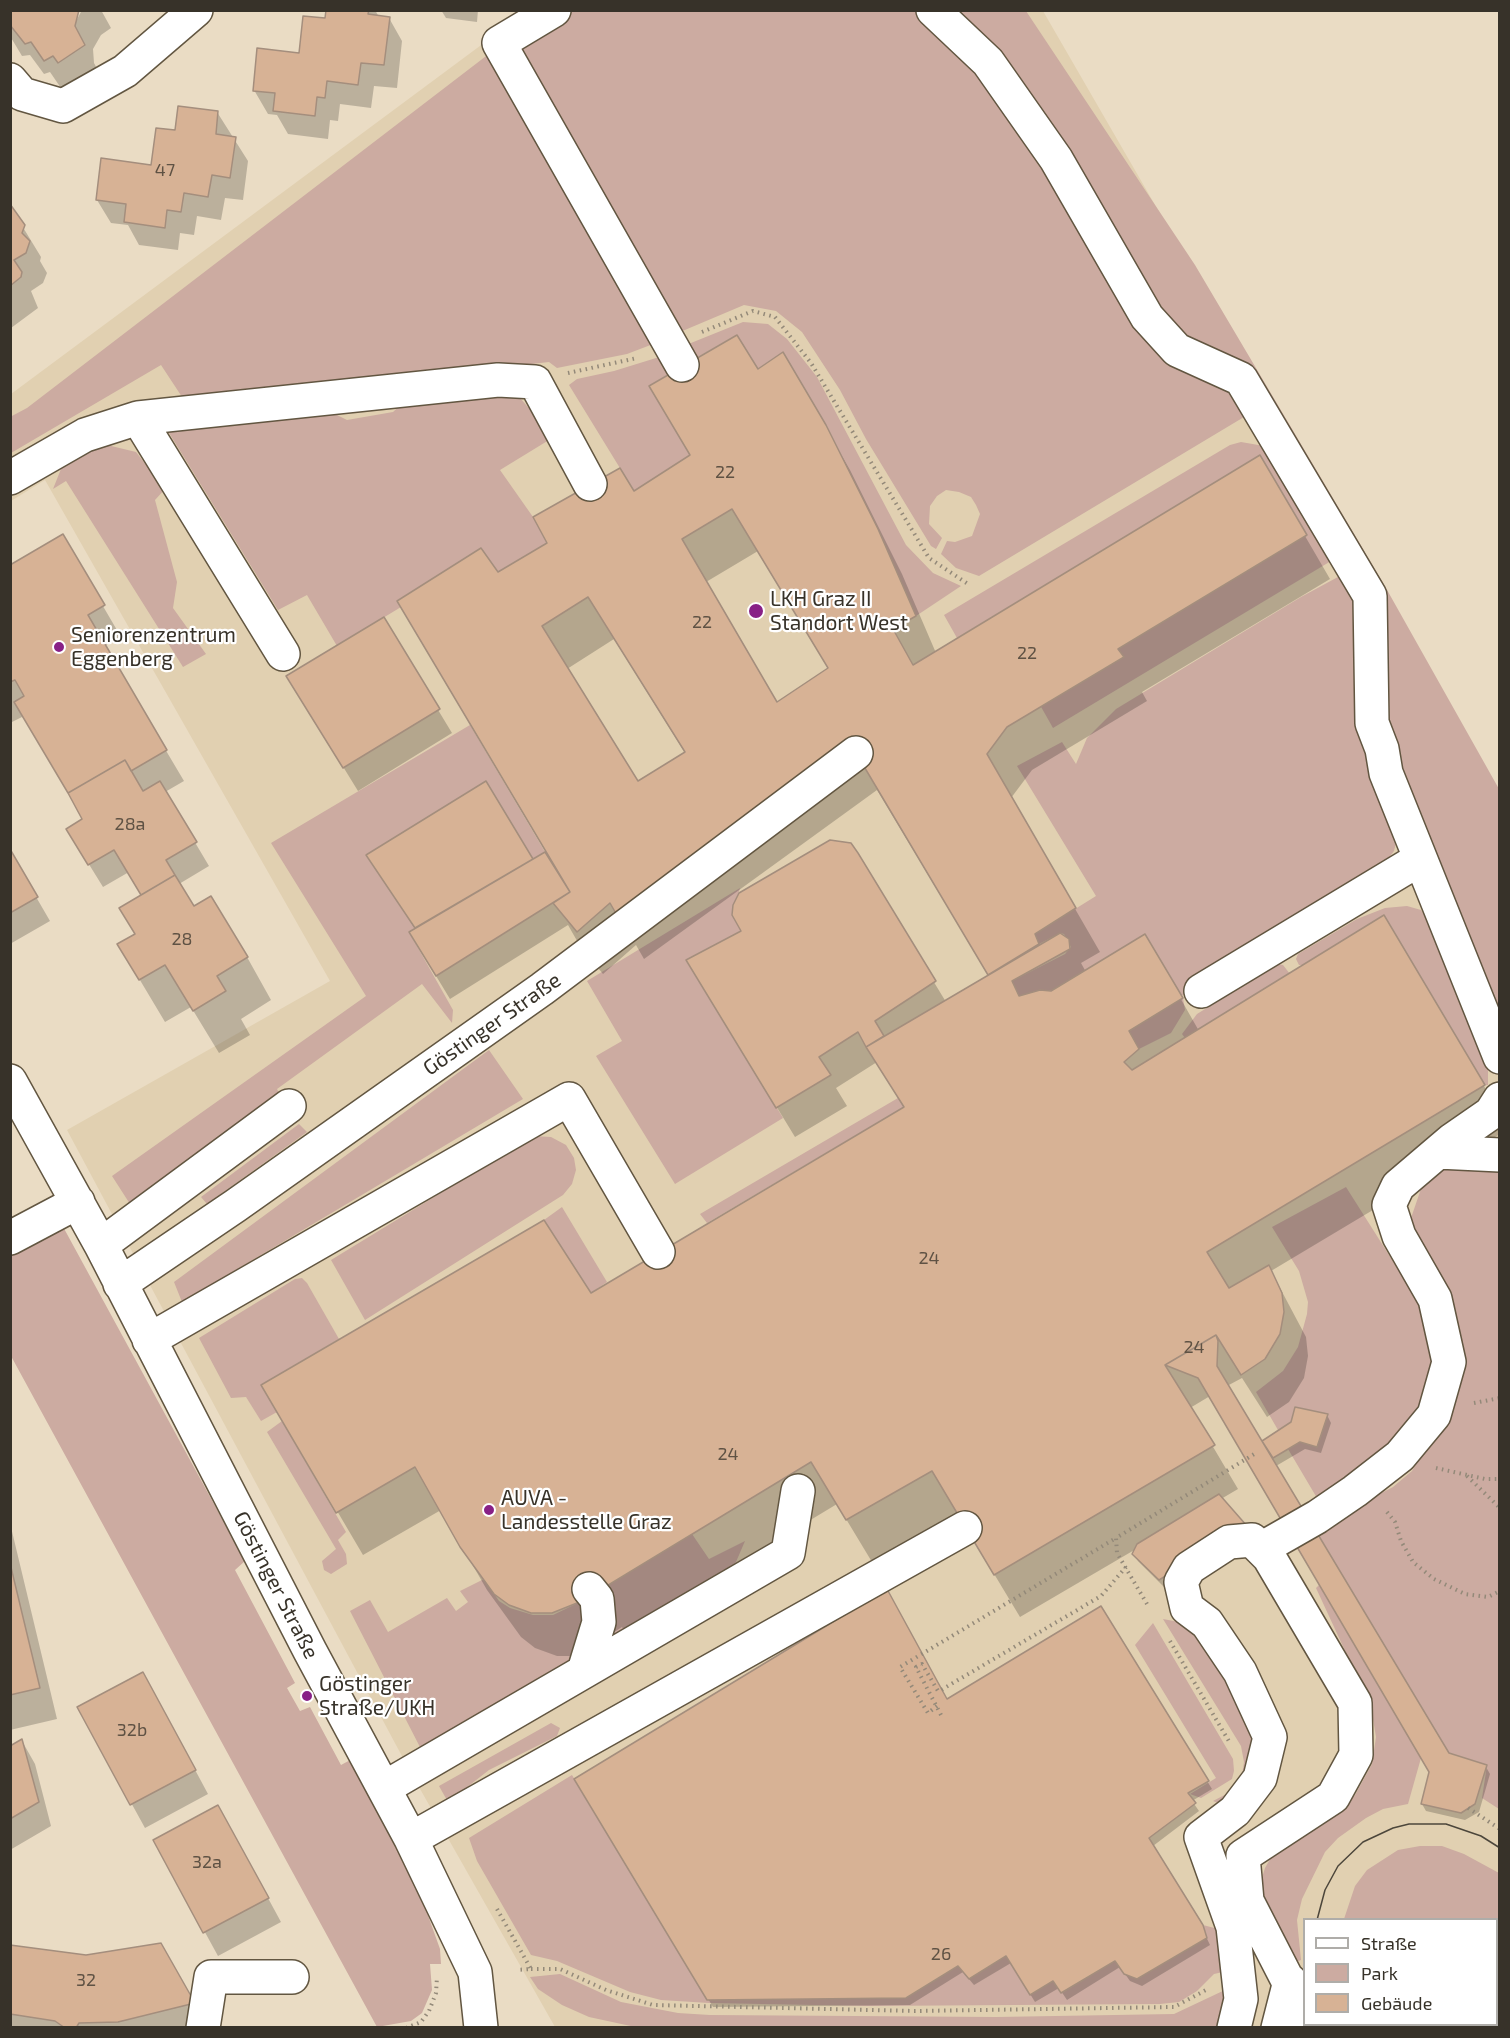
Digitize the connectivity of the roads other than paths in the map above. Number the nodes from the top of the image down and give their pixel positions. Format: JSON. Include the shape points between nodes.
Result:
{"nodes":[{"id":1,"x":196,"y":10,"type":"edge"},
{"id":2,"x":554,"y":10,"type":"edge"},
{"id":3,"x":933,"y":10,"type":"edge"},
{"id":4,"x":10,"y":80,"type":"edge"},
{"id":5,"x":677,"y":356,"type":"road end"},
{"id":6,"x":138,"y":418,"type":"junction"},
{"id":7,"x":10,"y":478,"type":"edge"},
{"id":8,"x":590,"y":484,"type":"dead end"},
{"id":9,"x":283,"y":654,"type":"dead end"},
{"id":10,"x":856,"y":753,"type":"dead end"},
{"id":11,"x":1420,"y":859,"type":"junction"},
{"id":12,"x":1201,"y":991,"type":"dead end"},
{"id":13,"x":1500,"y":1057,"type":"edge"},
{"id":14,"x":10,"y":1081,"type":"edge"},
{"id":15,"x":1500,"y":1099,"type":"edge"},
{"id":16,"x":289,"y":1106,"type":"dead end"},
{"id":17,"x":1438,"y":1152,"type":"junction"},
{"id":18,"x":1500,"y":1155,"type":"edge"},
{"id":19,"x":78,"y":1202,"type":"junction"},
{"id":20,"x":10,"y":1238,"type":"edge"},
{"id":21,"x":102,"y":1245,"type":"junction"},
{"id":22,"x":658,"y":1252,"type":"dead end"},
{"id":23,"x":120,"y":1284,"type":"junction"},
{"id":24,"x":149,"y":1340,"type":"junction"},
{"id":25,"x":798,"y":1491,"type":"dead end"},
{"id":26,"x":965,"y":1528,"type":"dead end"},
{"id":27,"x":1261,"y":1549,"type":"junction"},
{"id":28,"x":589,"y":1590,"type":"dead end"},
{"id":29,"x":584,"y":1671,"type":"junction"},
{"id":30,"x":384,"y":1788,"type":"junction"},
{"id":31,"x":411,"y":1839,"type":"junction"},
{"id":32,"x":292,"y":1977,"type":"dead end"},
{"id":33,"x":1290,"y":1981,"type":"junction"},
{"id":34,"x":1303,"y":2008,"type":"edge"},
{"id":35,"x":1462,"y":2026,"type":"edge"},
{"id":36,"x":203,"y":2028,"type":"edge"},
{"id":37,"x":481,"y":2028,"type":"edge"},
{"id":38,"x":1234,"y":2028,"type":"edge"},
{"id":39,"x":1278,"y":2028,"type":"edge"},
{"id":40,"x":1452,"y":2028,"type":"edge"}],
"edges":[{"from":1,"to":4,"type":"street","via":[[125,71],[63,106],[22,94]]},
{"from":2,"to":5,"type":"street","via":[[499,43]]},
{"from":3,"to":11,"type":"street","via":[[988,62],[1056,159],[1147,317],[1177,350],[1241,379],[1371,596],[1372,723],[1386,773]]},
{"from":6,"to":7,"type":"street","via":[[85,435]]},
{"from":6,"to":8,"type":"street","via":[[498,380],[535,382]]},
{"from":6,"to":9,"type":"street"},
{"from":10,"to":23,"type":"street","name":"Göstinger Straße","via":[[542,989]]},
{"from":11,"to":12,"type":"street"},
{"from":11,"to":13,"type":"street"},
{"from":14,"to":19,"type":"street","name":"Göstinger Straße"},
{"from":15,"to":17,"type":"street","via":[[1491,1113]]},
{"from":16,"to":21,"type":"street"},
{"from":17,"to":18,"type":"street"},
{"from":17,"to":27,"type":"street","via":[[1398,1186],[1389,1205],[1399,1236],[1435,1299],[1449,1362],[1434,1415],[1400,1456],[1355,1491]]},
{"from":19,"to":20,"type":"street"},
{"from":19,"to":21,"type":"street","name":"Göstinger Straße"},
{"from":21,"to":23,"type":"street","name":"Göstinger Straße"},
{"from":22,"to":24,"type":"street","via":[[569,1099]]},
{"from":23,"to":24,"type":"street","name":"Göstinger Straße"},
{"from":24,"to":30,"type":"street","name":"Göstinger Straße"},
{"from":25,"to":29,"type":"street","via":[[788,1553]]},
{"from":26,"to":31,"type":"street"},
{"from":27,"to":33,"type":"street","via":[[1355,1703],[1356,1755],[1333,1797],[1243,1857],[1247,1901]]},
{"from":27,"to":38,"type":"street","via":[[1252,1540],[1229,1542],[1189,1568],[1181,1582],[1187,1608],[1208,1623],[1240,1672],[1270,1737],[1260,1778],[1235,1811],[1201,1837],[1233,1927],[1241,1999]]},
{"from":28,"to":29,"type":"street","via":[[597,1599],[598,1623]]},
{"from":29,"to":30,"type":"street"},
{"from":30,"to":31,"type":"street","name":"Göstinger Straße"},
{"from":31,"to":37,"type":"street","name":"Göstinger Straße","via":[[475,1972]]},
{"from":32,"to":36,"type":"street","via":[[210,1977]]},
{"from":33,"to":34,"type":"street"},
{"from":33,"to":39,"type":"street"},
{"from":35,"to":40,"type":"street"}]}
